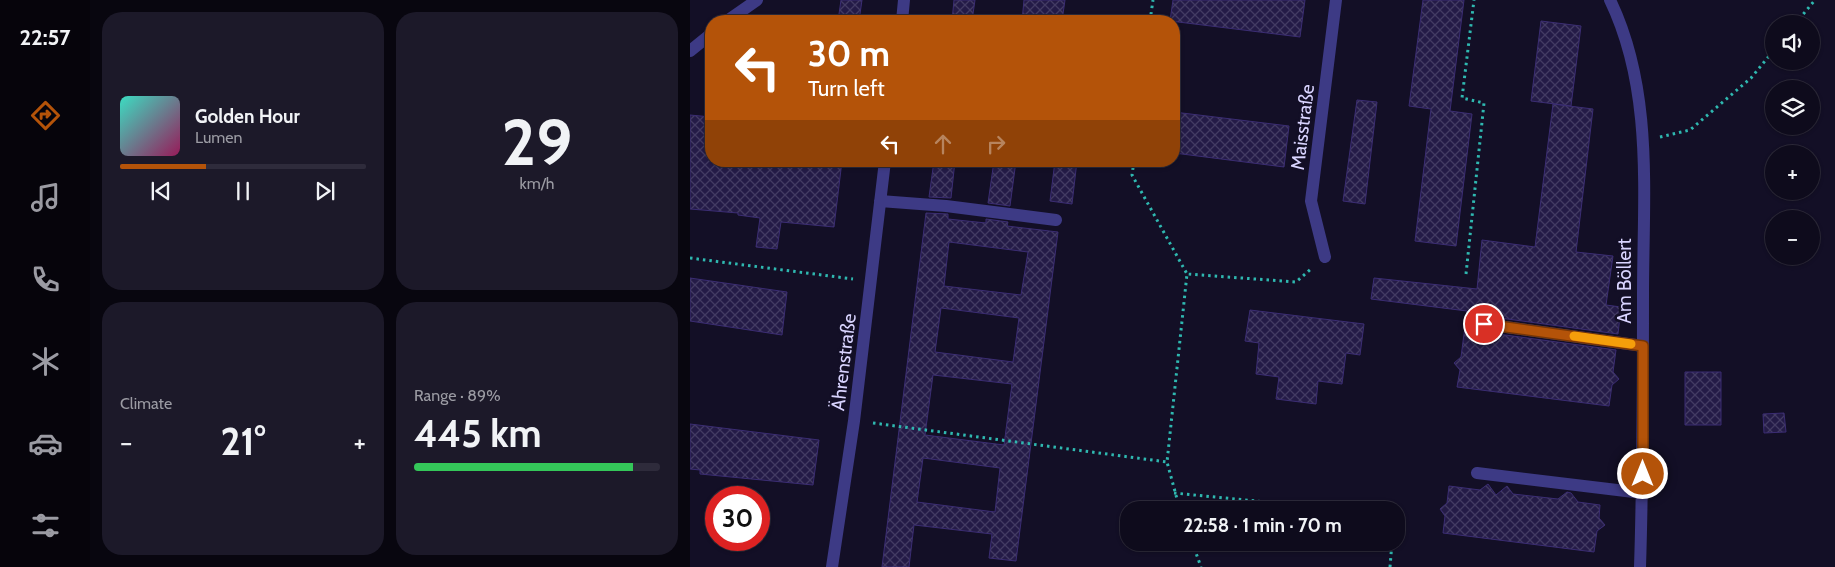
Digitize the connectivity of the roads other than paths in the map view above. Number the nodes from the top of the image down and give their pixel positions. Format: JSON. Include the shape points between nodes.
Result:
{"nodes":[{"id":1,"x":757,"y":0,"type":"edge"},
{"id":2,"x":904,"y":0,"type":"edge"},
{"id":3,"x":1336,"y":0,"type":"edge"},
{"id":4,"x":1610,"y":0,"type":"edge"},
{"id":5,"x":736,"y":15,"type":"edge"},
{"id":6,"x":903,"y":15,"type":"edge"},
{"id":7,"x":705,"y":39,"type":"edge"},
{"id":8,"x":690,"y":51,"type":"edge"},
{"id":9,"x":884,"y":167,"type":"edge"},
{"id":10,"x":880,"y":201,"type":"junction"},
{"id":11,"x":1056,"y":220,"type":"dead end"},
{"id":12,"x":1326,"y":257,"type":"road end"},
{"id":13,"x":1484,"y":324,"type":"dead end"},
{"id":14,"x":1643,"y":346,"type":"junction"},
{"id":15,"x":1478,"y":473,"type":"dead end"},
{"id":16,"x":1642,"y":493,"type":"junction"},
{"id":17,"x":832,"y":567,"type":"edge"},
{"id":18,"x":1640,"y":567,"type":"edge"}],
"edges":[{"from":1,"to":5,"type":"street"},
{"from":2,"to":6,"type":"street"},
{"from":3,"to":12,"type":"street","name":"Maisstraße","via":[[1312,201]]},
{"from":4,"to":14,"type":"street","name":"Am Böllert","via":[[1621,23],[1636,73],[1644,141]]},
{"from":7,"to":8,"type":"street"},
{"from":9,"to":10,"type":"street","name":"Ährenstraße"},
{"from":10,"to":11,"type":"street"},
{"from":10,"to":17,"type":"street","name":"Ährenstraße","via":[[854,421]]},
{"from":13,"to":14,"type":"street"},
{"from":14,"to":16,"type":"street","name":"Am Böllert"},
{"from":15,"to":16,"type":"street"},
{"from":16,"to":18,"type":"street","name":"Am Böllert"}]}
